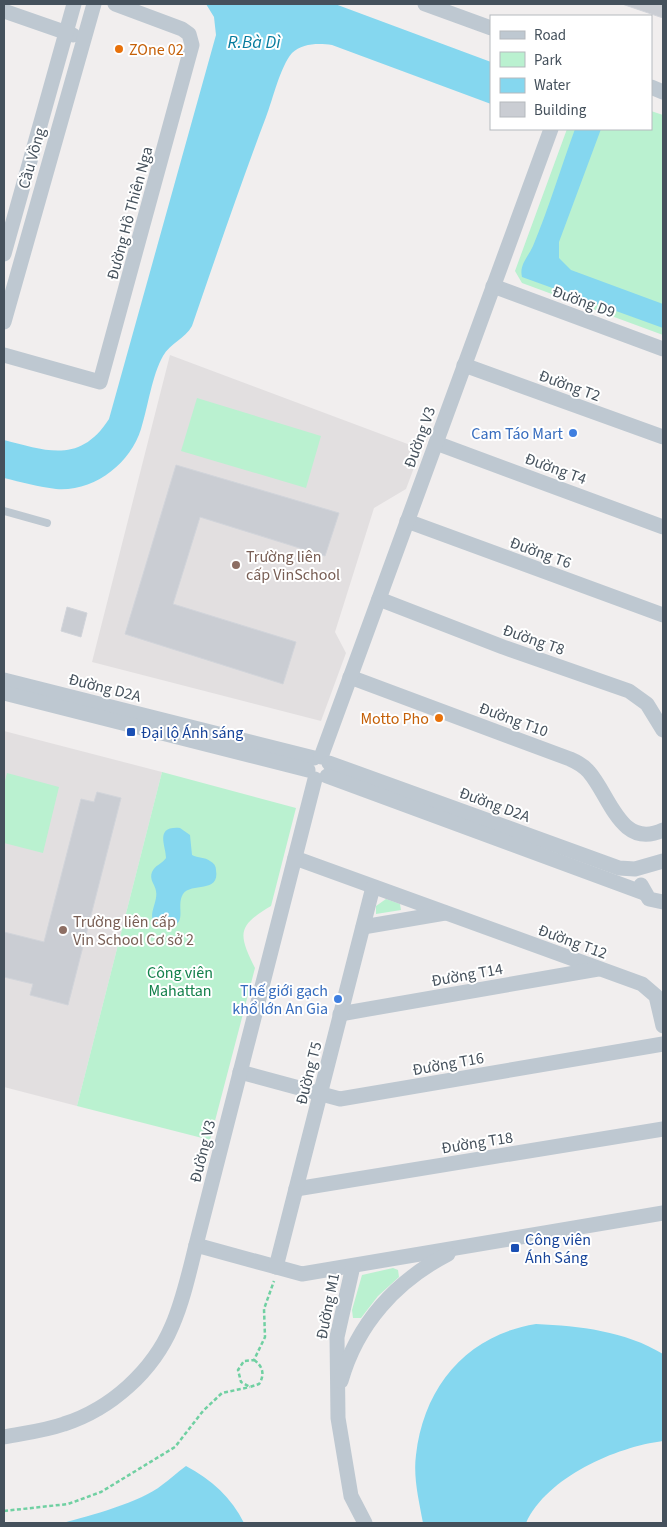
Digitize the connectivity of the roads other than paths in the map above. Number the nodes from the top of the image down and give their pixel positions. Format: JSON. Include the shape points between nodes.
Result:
{"nodes":[{"id":1,"x":74,"y":4,"type":"edge"},
{"id":2,"x":94,"y":4,"type":"edge"},
{"id":3,"x":115,"y":4,"type":"edge"},
{"id":4,"x":424,"y":4,"type":"edge"},
{"id":5,"x":4,"y":11,"type":"edge"},
{"id":6,"x":490,"y":28,"type":"edge"},
{"id":7,"x":65,"y":32,"type":"junction"},
{"id":8,"x":82,"y":38,"type":"junction"},
{"id":9,"x":551,"y":130,"type":"edge"},
{"id":10,"x":4,"y":254,"type":"edge"},
{"id":11,"x":494,"y":286,"type":"junction"},
{"id":12,"x":4,"y":322,"type":"edge"},
{"id":13,"x":663,"y":349,"type":"edge"},
{"id":14,"x":4,"y":356,"type":"edge"},
{"id":15,"x":464,"y":365,"type":"junction"},
{"id":16,"x":663,"y":437,"type":"edge"},
{"id":17,"x":436,"y":443,"type":"junction"},
{"id":18,"x":4,"y":511,"type":"edge"},
{"id":19,"x":407,"y":521,"type":"junction"},
{"id":20,"x":47,"y":523,"type":"dead end"},
{"id":21,"x":663,"y":527,"type":"edge"},
{"id":22,"x":379,"y":599,"type":"junction"},
{"id":23,"x":663,"y":615,"type":"edge"},
{"id":24,"x":350,"y":677,"type":"junction"},
{"id":25,"x":4,"y":680,"type":"edge"},
{"id":26,"x":4,"y":693,"type":"edge"},
{"id":27,"x":663,"y":730,"type":"edge"},
{"id":28,"x":319,"y":767,"type":"junction"},
{"id":29,"x":663,"y":830,"type":"edge"},
{"id":30,"x":294,"y":858,"type":"junction"},
{"id":31,"x":659,"y":861,"type":"edge"},
{"id":32,"x":373,"y":886,"type":"junction"},
{"id":33,"x":653,"y":898,"type":"edge"},
{"id":34,"x":663,"y":911,"type":"edge"},
{"id":35,"x":446,"y":913,"type":"junction"},
{"id":36,"x":363,"y":927,"type":"junction"},
{"id":37,"x":600,"y":969,"type":"junction"},
{"id":38,"x":340,"y":1014,"type":"junction"},
{"id":39,"x":663,"y":1026,"type":"edge"},
{"id":40,"x":663,"y":1044,"type":"edge"},
{"id":41,"x":240,"y":1072,"type":"junction"},
{"id":42,"x":320,"y":1093,"type":"junction"},
{"id":43,"x":663,"y":1129,"type":"edge"},
{"id":44,"x":296,"y":1189,"type":"junction"},
{"id":45,"x":663,"y":1213,"type":"edge"},
{"id":46,"x":196,"y":1246,"type":"junction"},
{"id":47,"x":468,"y":1246,"type":"junction"},
{"id":48,"x":353,"y":1266,"type":"junction"},
{"id":49,"x":276,"y":1272,"type":"junction"},
{"id":50,"x":339,"y":1390,"type":"junction"},
{"id":51,"x":4,"y":1437,"type":"edge"},
{"id":52,"x":365,"y":1523,"type":"edge"}],
"edges":[{"from":1,"to":7,"type":"street","name":"Cầu Vồng"},
{"from":2,"to":8,"type":"street","name":"Cầu Vồng"},
{"from":3,"to":14,"type":"street","name":"Đường Hồ Thiên Nga","via":[[182,29],[189,34],[192,46],[100,382]]},
{"from":4,"to":6,"type":"street"},
{"from":5,"to":7,"type":"street"},
{"from":7,"to":8,"type":"street"},
{"from":7,"to":10,"type":"street","name":"Cầu Vồng"},
{"from":8,"to":12,"type":"street","name":"Cầu Vồng"},
{"from":9,"to":11,"type":"street","name":"Đường V3"},
{"from":11,"to":13,"type":"street","name":"Đường D9"},
{"from":11,"to":15,"type":"street","name":"Đường V3"},
{"from":15,"to":16,"type":"street","name":"Đường T2"},
{"from":15,"to":17,"type":"street","name":"Đường V3"},
{"from":17,"to":19,"type":"street","name":"Đường V3"},
{"from":17,"to":21,"type":"street","name":"Đường T4"},
{"from":18,"to":20,"type":"lane"},
{"from":19,"to":22,"type":"street","name":"Đường V3"},
{"from":19,"to":23,"type":"street","name":"Đường T6"},
{"from":22,"to":24,"type":"street","name":"Đường V3"},
{"from":22,"to":27,"type":"street","name":"Đường T8","via":[[629,691],[647,704]]},
{"from":24,"to":28,"type":"street","name":"Đường V3"},
{"from":24,"to":29,"type":"street","name":"Đường T10","via":[[579,763],[594,778],[625,826],[638,833],[652,834]]},
{"from":25,"to":28,"type":"street","name":"Đường D2A"},
{"from":26,"to":28,"type":"street","name":"Đường D2A"},
{"from":28,"to":30,"type":"street","name":"Đường V3"},
{"from":28,"to":31,"type":"street","name":"Đường D2A","via":[[621,868],[638,869]]},
{"from":28,"to":33,"type":"street","name":"Đường D2A"},
{"from":30,"to":32,"type":"street","name":"Đường T12"},
{"from":30,"to":41,"type":"street","name":"Đường V3"},
{"from":31,"to":33,"type":"street","via":[[642,876],[641,885]]},
{"from":32,"to":35,"type":"street","name":"Đường T12"},
{"from":32,"to":36,"type":"street","name":"Đường T5"},
{"from":33,"to":34,"type":"street","name":"Đường D2A"},
{"from":35,"to":36,"type":"street","name":"Đường T12"},
{"from":35,"to":37,"type":"street","name":"Đường T12"},
{"from":36,"to":38,"type":"street","name":"Đường T5"},
{"from":37,"to":38,"type":"street","name":"Đường T14"},
{"from":37,"to":39,"type":"street","name":"Đường T12","via":[[642,984],[652,991],[659,1002]]},
{"from":38,"to":42,"type":"street","name":"Đường T5"},
{"from":40,"to":42,"type":"street","name":"Đường T16","via":[[340,1099]]},
{"from":41,"to":42,"type":"street","name":"Đường T16"},
{"from":41,"to":46,"type":"street","name":"Đường V3"},
{"from":42,"to":44,"type":"street","name":"Đường T5"},
{"from":43,"to":44,"type":"street","name":"Đường T18"},
{"from":44,"to":49,"type":"street","name":"Đường T5"},
{"from":45,"to":47,"type":"street","name":"Đường M1"},
{"from":46,"to":49,"type":"street","name":"Đường M1"},
{"from":46,"to":51,"type":"street","name":"Đường V3","via":[[172,1328],[153,1360],[132,1384],[100,1407],[66,1424]]},
{"from":47,"to":48,"type":"street","name":"Đường M1"},
{"from":47,"to":50,"type":"street","name":"Đường M1","via":[[424,1267],[386,1299],[356,1343]]},
{"from":48,"to":49,"type":"street","name":"Đường M1","via":[[302,1274]]},
{"from":48,"to":50,"type":"street","name":"Đường M1","via":[[337,1337]]},
{"from":50,"to":52,"type":"street","via":[[338,1418],[345,1471],[356,1510]]}]}
